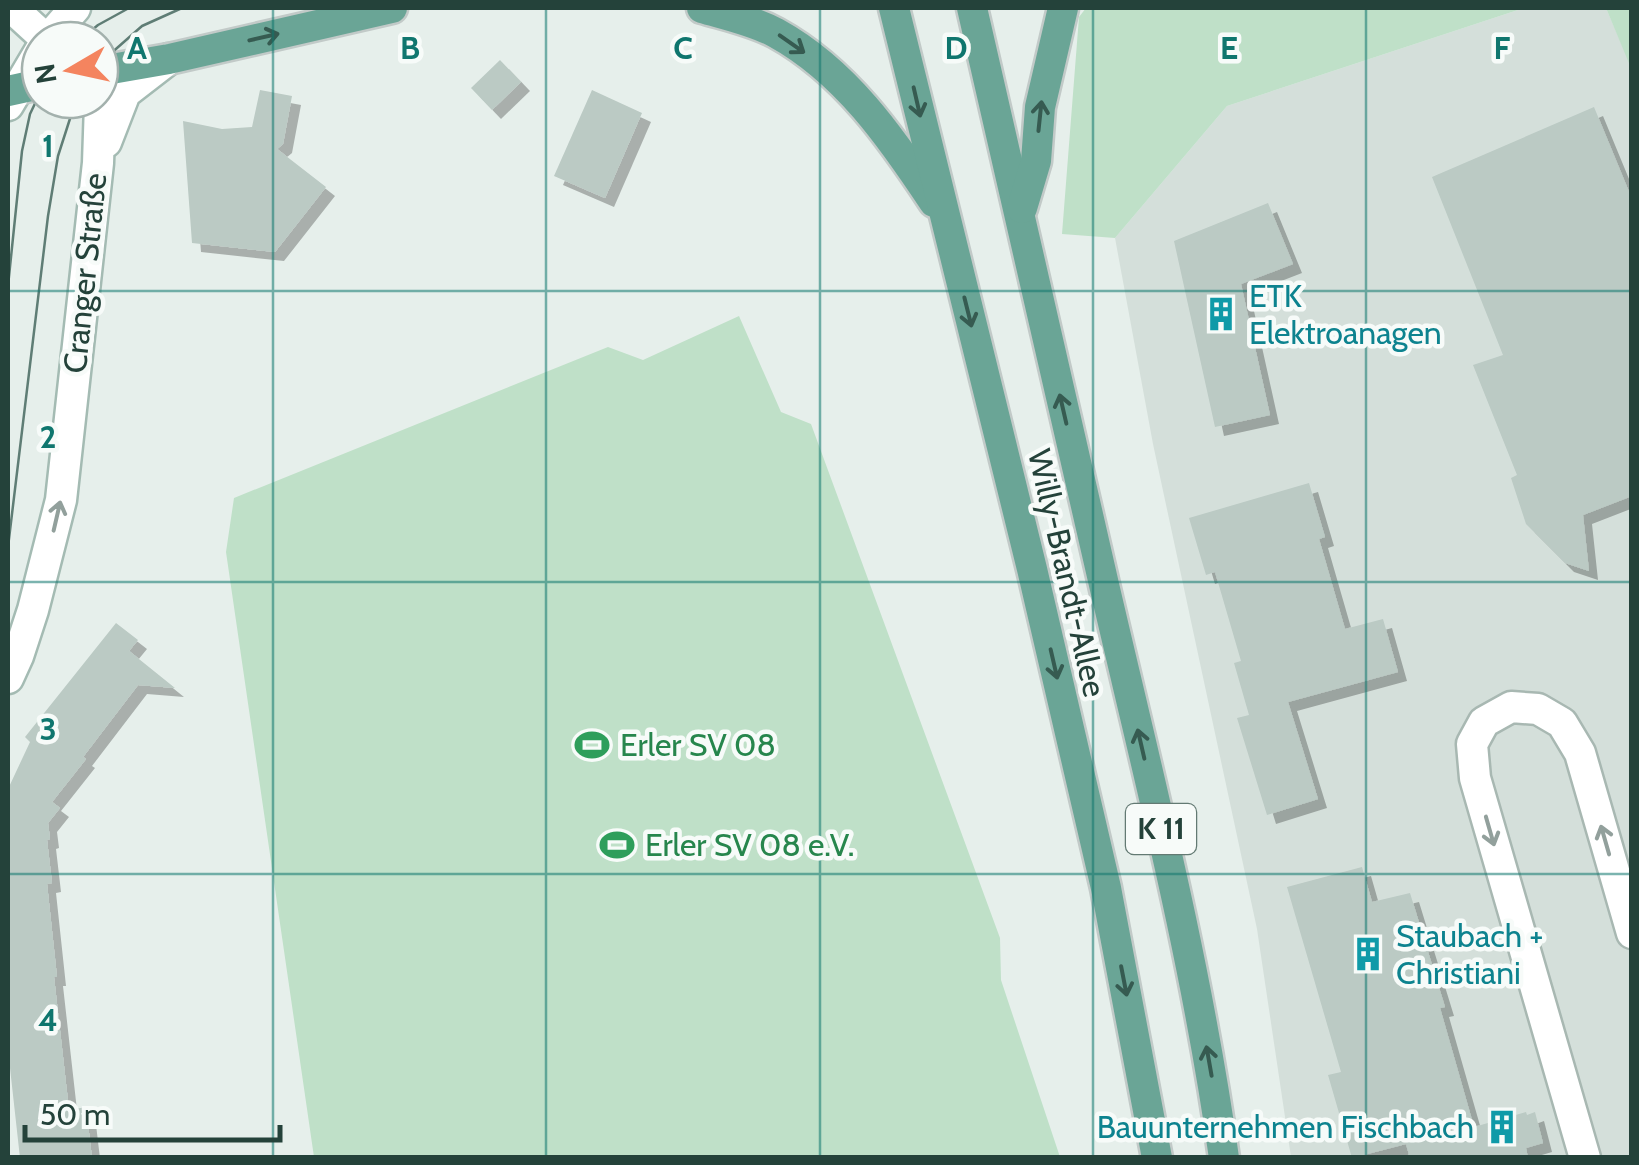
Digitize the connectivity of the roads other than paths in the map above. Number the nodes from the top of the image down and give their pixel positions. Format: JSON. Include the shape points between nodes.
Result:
{"nodes":[{"id":1,"x":392,"y":8,"type":"edge"},
{"id":2,"x":702,"y":8,"type":"edge"},
{"id":3,"x":894,"y":8,"type":"edge"},
{"id":4,"x":972,"y":8,"type":"edge"},
{"id":5,"x":1063,"y":8,"type":"edge"},
{"id":6,"x":169,"y":59,"type":"junction"},
{"id":7,"x":120,"y":68,"type":"edge"},
{"id":8,"x":99,"y":120,"type":"edge"},
{"id":9,"x":98,"y":164,"type":"junction"},
{"id":10,"x":1021,"y":211,"type":"junction"},
{"id":11,"x":944,"y":218,"type":"junction"},
{"id":12,"x":8,"y":678,"type":"edge"},
{"id":13,"x":1632,"y":933,"type":"edge"},
{"id":14,"x":1156,"y":1158,"type":"edge"},
{"id":15,"x":1224,"y":1158,"type":"edge"},
{"id":16,"x":1585,"y":1158,"type":"edge"}],
"edges":[{"from":6,"to":1,"type":"main road","one_way":true},
{"from":2,"to":11,"type":"main road","one_way":true,"via":[[774,32],[836,75],[898,148]]},
{"from":3,"to":11,"type":"main road","name":"Willy-Brandt-Allee","number":"K 11","one_way":true},
{"from":4,"to":10,"type":"main road","name":"Willy-Brandt-Allee","number":"K 11"},
{"from":10,"to":5,"type":"main road","one_way":true},
{"from":6,"to":7,"type":"main road"},
{"from":6,"to":9,"type":"main road","via":[[125,93]]},
{"from":8,"to":9,"type":"main road","name":"Cranger Straße"},
{"from":12,"to":9,"type":"main road","name":"Cranger Straße","one_way":true,"via":[[61,500]]},
{"from":15,"to":10,"type":"main road","name":"Willy-Brandt-Allee","number":"K 11","one_way":true,"via":[[1191,958]]},
{"from":11,"to":14,"type":"main road","name":"Willy-Brandt-Allee","number":"K 11","one_way":true,"via":[[1106,888]]},
{"from":13,"to":16,"type":"main road","one_way":true,"via":[[1580,753],[1562,723],[1538,709],[1511,707],[1484,722],[1472,744],[1475,778]]}]}
